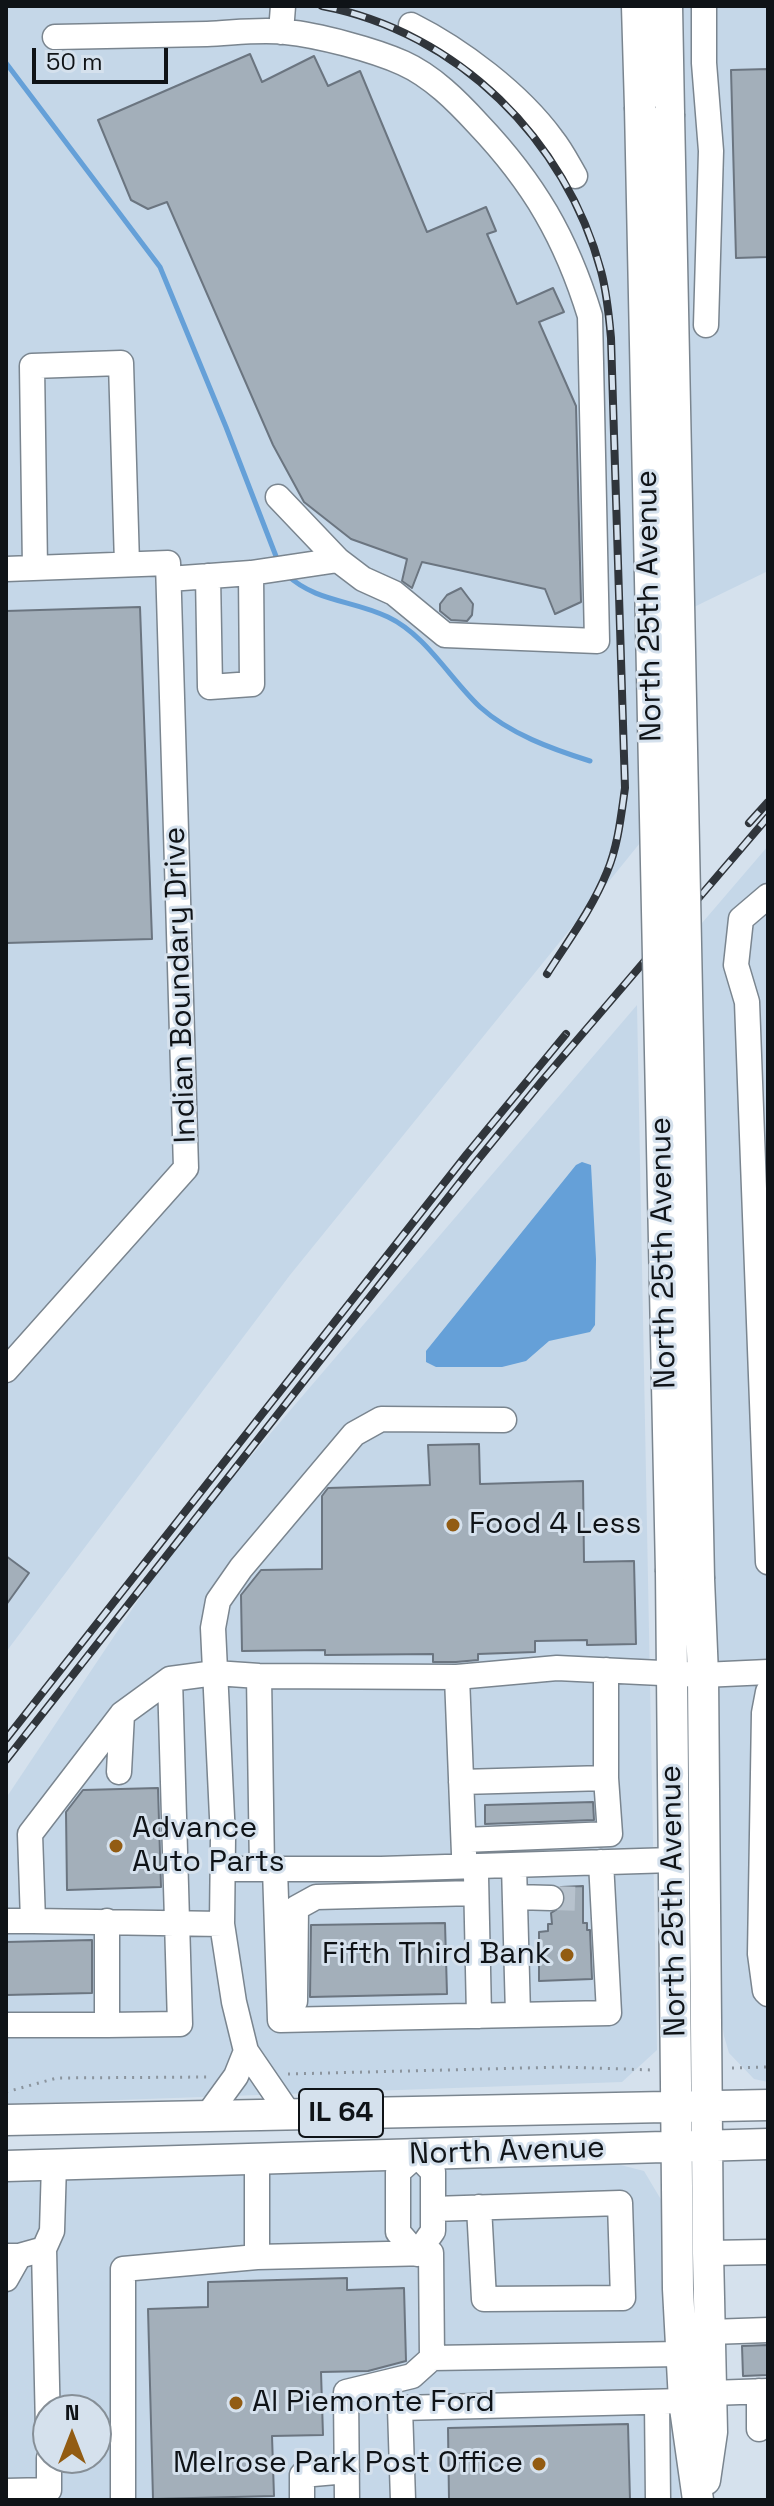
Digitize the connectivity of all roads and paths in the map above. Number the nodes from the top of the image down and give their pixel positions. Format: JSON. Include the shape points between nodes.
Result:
{"nodes":[{"id":1,"x":283,"y":6,"type":"edge"},
{"id":2,"x":637,"y":6,"type":"edge"},
{"id":3,"x":667,"y":6,"type":"edge"},
{"id":4,"x":704,"y":6,"type":"edge"},
{"id":5,"x":411,"y":16,"type":"edge"},
{"id":6,"x":281,"y":32,"type":"junction"},
{"id":7,"x":55,"y":37,"type":"dead end"},
{"id":8,"x":403,"y":63,"type":"junction"},
{"id":9,"x":575,"y":176,"type":"dead end"},
{"id":10,"x":706,"y":325,"type":"dead end"},
{"id":11,"x":278,"y":497,"type":"dead end"},
{"id":12,"x":338,"y":560,"type":"junction"},
{"id":13,"x":127,"y":564,"type":"junction"},
{"id":14,"x":35,"y":568,"type":"junction"},
{"id":15,"x":6,"y":569,"type":"edge"},
{"id":16,"x":259,"y":572,"type":"junction"},
{"id":17,"x":208,"y":576,"type":"junction"},
{"id":18,"x":169,"y":579,"type":"junction"},
{"id":19,"x":768,"y":896,"type":"edge"},
{"id":20,"x":6,"y":1370,"type":"edge"},
{"id":21,"x":504,"y":1420,"type":"dead end"},
{"id":22,"x":768,"y":1562,"type":"edge"},
{"id":23,"x":606,"y":1670,"type":"junction"},
{"id":24,"x":768,"y":1672,"type":"edge"},
{"id":25,"x":215,"y":1673,"type":"junction"},
{"id":26,"x":673,"y":1673,"type":"junction"},
{"id":27,"x":703,"y":1675,"type":"junction"},
{"id":28,"x":259,"y":1676,"type":"junction"},
{"id":29,"x":457,"y":1677,"type":"junction"},
{"id":30,"x":170,"y":1679,"type":"junction"},
{"id":31,"x":768,"y":1692,"type":"edge"},
{"id":32,"x":122,"y":1714,"type":"junction"},
{"id":33,"x":119,"y":1772,"type":"dead end"},
{"id":34,"x":606,"y":1778,"type":"junction"},
{"id":35,"x":461,"y":1782,"type":"junction"},
{"id":36,"x":610,"y":1834,"type":"junction"},
{"id":37,"x":464,"y":1840,"type":"junction"},
{"id":38,"x":673,"y":1860,"type":"junction"},
{"id":39,"x":606,"y":1862,"type":"junction"},
{"id":40,"x":514,"y":1865,"type":"junction"},
{"id":41,"x":470,"y":1866,"type":"junction"},
{"id":42,"x":223,"y":1869,"type":"junction"},
{"id":43,"x":268,"y":1869,"type":"junction"},
{"id":44,"x":351,"y":1869,"type":"junction"},
{"id":45,"x":476,"y":1893,"type":"junction"},
{"id":46,"x":350,"y":1895,"type":"junction"},
{"id":47,"x":515,"y":1897,"type":"junction"},
{"id":48,"x":551,"y":1898,"type":"tunnel mouth"},
{"id":49,"x":765,"y":1901,"type":"edge"},
{"id":50,"x":22,"y":1921,"type":"edge"},
{"id":51,"x":107,"y":1921,"type":"junction"},
{"id":52,"x":178,"y":1923,"type":"junction"},
{"id":53,"x":222,"y":1924,"type":"junction"},
{"id":54,"x":6,"y":1932,"type":"edge"},
{"id":55,"x":768,"y":1994,"type":"edge"},
{"id":56,"x":518,"y":2015,"type":"junction"},
{"id":57,"x":479,"y":2016,"type":"junction"},
{"id":58,"x":295,"y":2020,"type":"junction"},
{"id":59,"x":6,"y":2025,"type":"edge"},
{"id":60,"x":107,"y":2025,"type":"junction"},
{"id":61,"x":246,"y":2051,"type":"junction"},
{"id":62,"x":768,"y":2067,"type":"edge"},
{"id":63,"x":744,"y":2068,"type":"dead end"},
{"id":64,"x":642,"y":2070,"type":"dead end"},
{"id":65,"x":285,"y":2074,"type":"dead end"},
{"id":66,"x":222,"y":2077,"type":"dead end"},
{"id":67,"x":6,"y":2092,"type":"edge"},
{"id":68,"x":768,"y":2105,"type":"edge"},
{"id":69,"x":676,"y":2107,"type":"junction"},
{"id":70,"x":707,"y":2107,"type":"junction"},
{"id":71,"x":415,"y":2112,"type":"junction"},
{"id":72,"x":289,"y":2114,"type":"junction"},
{"id":73,"x":255,"y":2115,"type":"junction"},
{"id":74,"x":207,"y":2116,"type":"junction"},
{"id":75,"x":6,"y":2120,"type":"edge"},
{"id":76,"x":768,"y":2144,"type":"edge"},
{"id":77,"x":707,"y":2145,"type":"junction"},
{"id":78,"x":676,"y":2146,"type":"junction"},
{"id":79,"x":417,"y":2155,"type":"junction"},
{"id":80,"x":257,"y":2159,"type":"junction"},
{"id":81,"x":54,"y":2164,"type":"junction"},
{"id":82,"x":6,"y":2166,"type":"edge"},
{"id":83,"x":479,"y":2207,"type":"junction"},
{"id":84,"x":433,"y":2209,"type":"junction"},
{"id":85,"x":44,"y":2249,"type":"junction"},
{"id":86,"x":768,"y":2252,"type":"edge"},
{"id":87,"x":708,"y":2253,"type":"junction"},
{"id":88,"x":417,"y":2254,"type":"junction"},
{"id":89,"x":12,"y":2256,"type":"edge"},
{"id":90,"x":257,"y":2257,"type":"junction"},
{"id":91,"x":6,"y":2279,"type":"edge"},
{"id":92,"x":768,"y":2330,"type":"edge"},
{"id":93,"x":710,"y":2332,"type":"junction"},
{"id":94,"x":681,"y":2354,"type":"junction"},
{"id":95,"x":432,"y":2358,"type":"junction"},
{"id":96,"x":763,"y":2391,"type":"edge"},
{"id":97,"x":47,"y":2394,"type":"edge"},
{"id":98,"x":684,"y":2398,"type":"junction"},
{"id":99,"x":759,"y":2429,"type":"dead end"},
{"id":100,"x":347,"y":2471,"type":"junction"},
{"id":101,"x":49,"y":2474,"type":"edge"},
{"id":102,"x":6,"y":2491,"type":"edge"},
{"id":103,"x":123,"y":2500,"type":"edge"},
{"id":104,"x":302,"y":2500,"type":"edge"},
{"id":105,"x":347,"y":2500,"type":"edge"},
{"id":106,"x":403,"y":2500,"type":"edge"},
{"id":107,"x":658,"y":2500,"type":"edge"},
{"id":108,"x":700,"y":2500,"type":"edge"}],
"edges":[{"from":1,"to":6,"type":"street"},
{"from":2,"to":26,"type":"main road","name":"North 25th Avenue","bridge":true},
{"from":3,"to":27,"type":"main road","name":"North 25th Avenue","bridge":true},
{"from":4,"to":10,"type":"street","via":[[711,151]]},
{"from":5,"to":8,"type":"street","via":[[412,36]]},
{"from":5,"to":9,"type":"street","via":[[528,110]]},
{"from":6,"to":7,"type":"street"},
{"from":6,"to":8,"type":"street"},
{"from":8,"to":12,"type":"street","via":[[461,106],[520,170],[579,279],[590,316],[597,641],[445,635],[394,593]]},
{"from":11,"to":12,"type":"street"},
{"from":12,"to":16,"type":"street"},
{"from":13,"to":14,"type":"street"},
{"from":13,"to":14,"type":"street","via":[[121,363],[32,366]]},
{"from":13,"to":18,"type":"street","via":[[168,563]]},
{"from":14,"to":15,"type":"street"},
{"from":16,"to":17,"type":"street"},
{"from":16,"to":17,"type":"street","via":[[252,684],[210,687]]},
{"from":17,"to":18,"type":"street"},
{"from":18,"to":20,"type":"street","name":"Indian Boundary Drive","via":[[186,1168]]},
{"from":19,"to":22,"type":"street","via":[[741,919],[736,965],[747,1002]]},
{"from":21,"to":25,"type":"street","via":[[381,1419],[354,1434],[218,1601]]},
{"from":23,"to":26,"type":"street"},
{"from":23,"to":29,"type":"street","via":[[557,1668]]},
{"from":23,"to":34,"type":"street"},
{"from":24,"to":27,"type":"street"},
{"from":25,"to":28,"type":"street"},
{"from":25,"to":30,"type":"street"},
{"from":25,"to":42,"type":"street"},
{"from":26,"to":27,"type":"street"},
{"from":26,"to":38,"type":"main road","name":"North 25th Avenue"},
{"from":27,"to":70,"type":"main road","name":"North 25th Avenue"},
{"from":28,"to":29,"type":"street"},
{"from":28,"to":43,"type":"street"},
{"from":29,"to":35,"type":"street"},
{"from":30,"to":32,"type":"street"},
{"from":30,"to":52,"type":"street"},
{"from":31,"to":49,"type":"street"},
{"from":32,"to":33,"type":"street"},
{"from":32,"to":50,"type":"street","via":[[30,1834]]},
{"from":34,"to":35,"type":"street"},
{"from":34,"to":36,"type":"street"},
{"from":35,"to":37,"type":"street"},
{"from":36,"to":37,"type":"street"},
{"from":36,"to":39,"type":"street"},
{"from":37,"to":41,"type":"street"},
{"from":38,"to":39,"type":"street"},
{"from":38,"to":69,"type":"main road","name":"North 25th Avenue"},
{"from":39,"to":40,"type":"street"},
{"from":39,"to":56,"type":"street","via":[[593,1899],[609,2013]]},
{"from":40,"to":41,"type":"street"},
{"from":40,"to":47,"type":"street"},
{"from":41,"to":44,"type":"street"},
{"from":41,"to":45,"type":"street"},
{"from":42,"to":43,"type":"street"},
{"from":42,"to":53,"type":"street"},
{"from":43,"to":44,"type":"street"},
{"from":43,"to":58,"type":"street","via":[[280,2020]]},
{"from":44,"to":46,"type":"street"},
{"from":45,"to":46,"type":"street"},
{"from":45,"to":57,"type":"street"},
{"from":46,"to":58,"type":"street","via":[[316,1897],[296,1908]]},
{"from":47,"to":48,"type":"street"},
{"from":47,"to":56,"type":"street"},
{"from":49,"to":55,"type":"street","via":[[760,1954]]},
{"from":50,"to":51,"type":"street"},
{"from":50,"to":54,"type":"street"},
{"from":51,"to":52,"type":"street"},
{"from":51,"to":60,"type":"street"},
{"from":52,"to":53,"type":"street"},
{"from":52,"to":60,"type":"street","via":[[180,2024]]},
{"from":53,"to":61,"type":"street"},
{"from":56,"to":57,"type":"street"},
{"from":57,"to":58,"type":"street"},
{"from":59,"to":60,"type":"street"},
{"from":61,"to":72,"type":"street"},
{"from":61,"to":74,"type":"street","via":[[236,2076]]},
{"from":62,"to":63,"type":"path"},
{"from":64,"to":65,"type":"path"},
{"from":66,"to":67,"type":"path","via":[[57,2078]]},
{"from":68,"to":70,"type":"main road","name":"North Avenue","number":"IL 64"},
{"from":69,"to":70,"type":"main road","name":"North Avenue","number":"IL 64"},
{"from":69,"to":71,"type":"main road","name":"North Avenue","number":"IL 64"},
{"from":69,"to":78,"type":"main road","name":"North 25th Avenue"},
{"from":70,"to":77,"type":"main road","name":"North 25th Avenue"},
{"from":71,"to":72,"type":"main road","name":"North Avenue","number":"IL 64"},
{"from":71,"to":79,"type":"main road"},
{"from":72,"to":73,"type":"main road","name":"North Avenue","number":"IL 64"},
{"from":73,"to":74,"type":"main road","name":"North Avenue","number":"IL 64"},
{"from":73,"to":80,"type":"main road"},
{"from":74,"to":75,"type":"main road","name":"North Avenue","number":"IL 64"},
{"from":76,"to":77,"type":"main road","name":"North Avenue","number":"IL 64"},
{"from":77,"to":78,"type":"main road","name":"North Avenue","number":"IL 64"},
{"from":77,"to":87,"type":"main road","name":"North 25th Avenue"},
{"from":78,"to":79,"type":"main road","name":"North Avenue","number":"IL 64"},
{"from":78,"to":94,"type":"main road","name":"North 25th Avenue"},
{"from":79,"to":80,"type":"main road","name":"North Avenue","number":"IL 64"},
{"from":79,"to":84,"type":"street","via":[[433,2172]]},
{"from":79,"to":88,"type":"street","via":[[398,2172],[398,2232]]},
{"from":80,"to":81,"type":"main road","name":"North Avenue","number":"IL 64"},
{"from":80,"to":90,"type":"street"},
{"from":81,"to":82,"type":"main road","name":"North Avenue","number":"IL 64"},
{"from":81,"to":85,"type":"street","via":[[52,2231]]},
{"from":83,"to":83,"type":"street","via":[[484,2299],[623,2298],[620,2203]]},
{"from":83,"to":84,"type":"street"},
{"from":84,"to":88,"type":"street","via":[[433,2231]]},
{"from":85,"to":89,"type":"street"},
{"from":85,"to":97,"type":"street"},
{"from":86,"to":87,"type":"street"},
{"from":87,"to":93,"type":"main road","name":"North 25th Avenue"},
{"from":88,"to":90,"type":"street"},
{"from":88,"to":95,"type":"street","via":[[431,2253]]},
{"from":89,"to":91,"type":"street"},
{"from":90,"to":103,"type":"street","via":[[123,2269]]},
{"from":92,"to":93,"type":"street"},
{"from":93,"to":98,"type":"main road","name":"North 25th Avenue"},
{"from":94,"to":95,"type":"street"},
{"from":94,"to":98,"type":"main road","name":"North 25th Avenue"},
{"from":95,"to":100,"type":"street","via":[[412,2376],[346,2392]]},
{"from":96,"to":98,"type":"street"},
{"from":96,"to":99,"type":"street"},
{"from":98,"to":106,"type":"street","via":[[400,2408]]},
{"from":98,"to":107,"type":"street"},
{"from":98,"to":108,"type":"main road","name":"North 25th Avenue"},
{"from":100,"to":104,"type":"street","via":[[302,2475]]},
{"from":100,"to":105,"type":"street"},
{"from":101,"to":102,"type":"street","via":[[49,2490]]}]}
